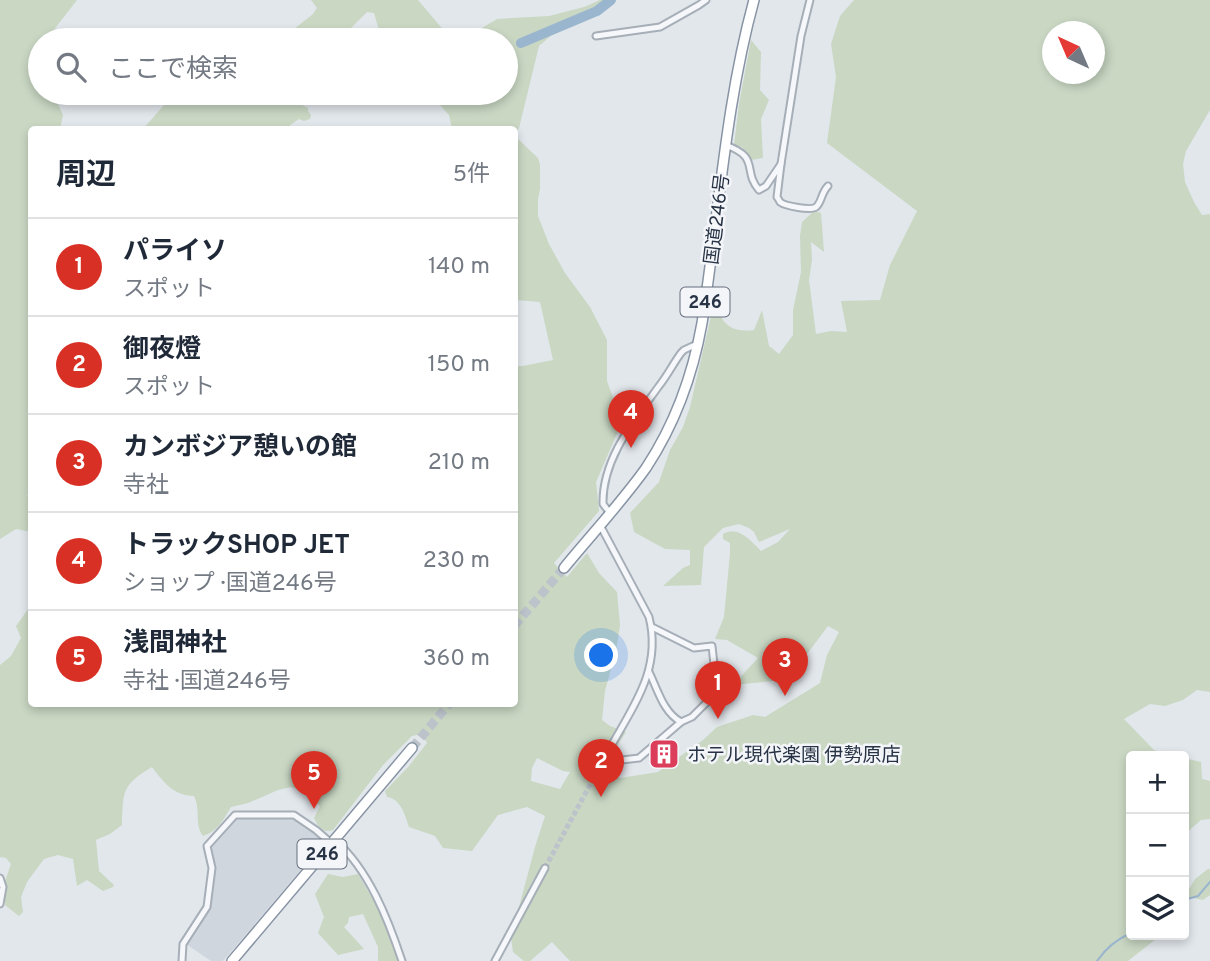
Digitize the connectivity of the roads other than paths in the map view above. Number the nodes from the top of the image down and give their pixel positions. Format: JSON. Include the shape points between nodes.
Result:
{"nodes":[{"id":1,"x":706,"y":0,"type":"edge"},
{"id":2,"x":754,"y":0,"type":"edge"},
{"id":3,"x":810,"y":0,"type":"edge"},
{"id":4,"x":596,"y":36,"type":"dead end"},
{"id":5,"x":725,"y":145,"type":"junction"},
{"id":6,"x":781,"y":164,"type":"junction"},
{"id":7,"x":828,"y":186,"type":"dead end"},
{"id":8,"x":699,"y":343,"type":"junction"},
{"id":9,"x":610,"y":513,"type":"junction"},
{"id":10,"x":600,"y":525,"type":"junction"},
{"id":11,"x":564,"y":568,"type":"tunnel mouth"},
{"id":12,"x":651,"y":627,"type":"junction"},
{"id":13,"x":649,"y":672,"type":"junction"},
{"id":14,"x":681,"y":722,"type":"junction"},
{"id":15,"x":412,"y":748,"type":"tunnel mouth"},
{"id":16,"x":610,"y":748,"type":"tunnel mouth"},
{"id":17,"x":622,"y":760,"type":"dead end"},
{"id":18,"x":333,"y":841,"type":"junction"},
{"id":19,"x":545,"y":868,"type":"tunnel mouth"},
{"id":20,"x":0,"y":878,"type":"edge"},
{"id":21,"x":0,"y":904,"type":"edge"},
{"id":22,"x":182,"y":961,"type":"edge"},
{"id":23,"x":232,"y":961,"type":"edge"},
{"id":24,"x":402,"y":961,"type":"edge"},
{"id":25,"x":495,"y":961,"type":"edge"}],
"edges":[{"from":1,"to":4,"type":"street","via":[[660,27]]},
{"from":2,"to":5,"type":"highway","name":"国道246号","number":"246"},
{"from":3,"to":6,"type":"street"},
{"from":5,"to":6,"type":"street","via":[[743,153],[759,190]]},
{"from":5,"to":8,"type":"highway","name":"国道246号","number":"246"},
{"from":6,"to":7,"type":"street","via":[[777,197],[783,203],[813,208]]},
{"from":8,"to":9,"type":"highway","name":"国道246号","number":"246","via":[[664,437]]},
{"from":8,"to":9,"type":"street","via":[[684,349],[620,442],[604,488],[603,504]]},
{"from":9,"to":10,"type":"highway","name":"国道246号","number":"246"},
{"from":10,"to":11,"type":"highway","name":"国道246号","number":"246"},
{"from":10,"to":12,"type":"street"},
{"from":12,"to":13,"type":"street"},
{"from":12,"to":14,"type":"street","via":[[694,648],[712,646],[717,692]]},
{"from":13,"to":14,"type":"street","via":[[666,708]]},
{"from":13,"to":16,"type":"street"},
{"from":14,"to":17,"type":"street","via":[[639,758]]},
{"from":15,"to":18,"type":"highway","number":"246"},
{"from":18,"to":22,"type":"street","via":[[294,815],[235,815],[207,846],[212,868],[207,908],[183,944]]},
{"from":18,"to":23,"type":"highway","number":"246"},
{"from":18,"to":24,"type":"street","via":[[359,867],[390,926]]},
{"from":19,"to":25,"type":"street"},
{"from":20,"to":21,"type":"street"}]}
